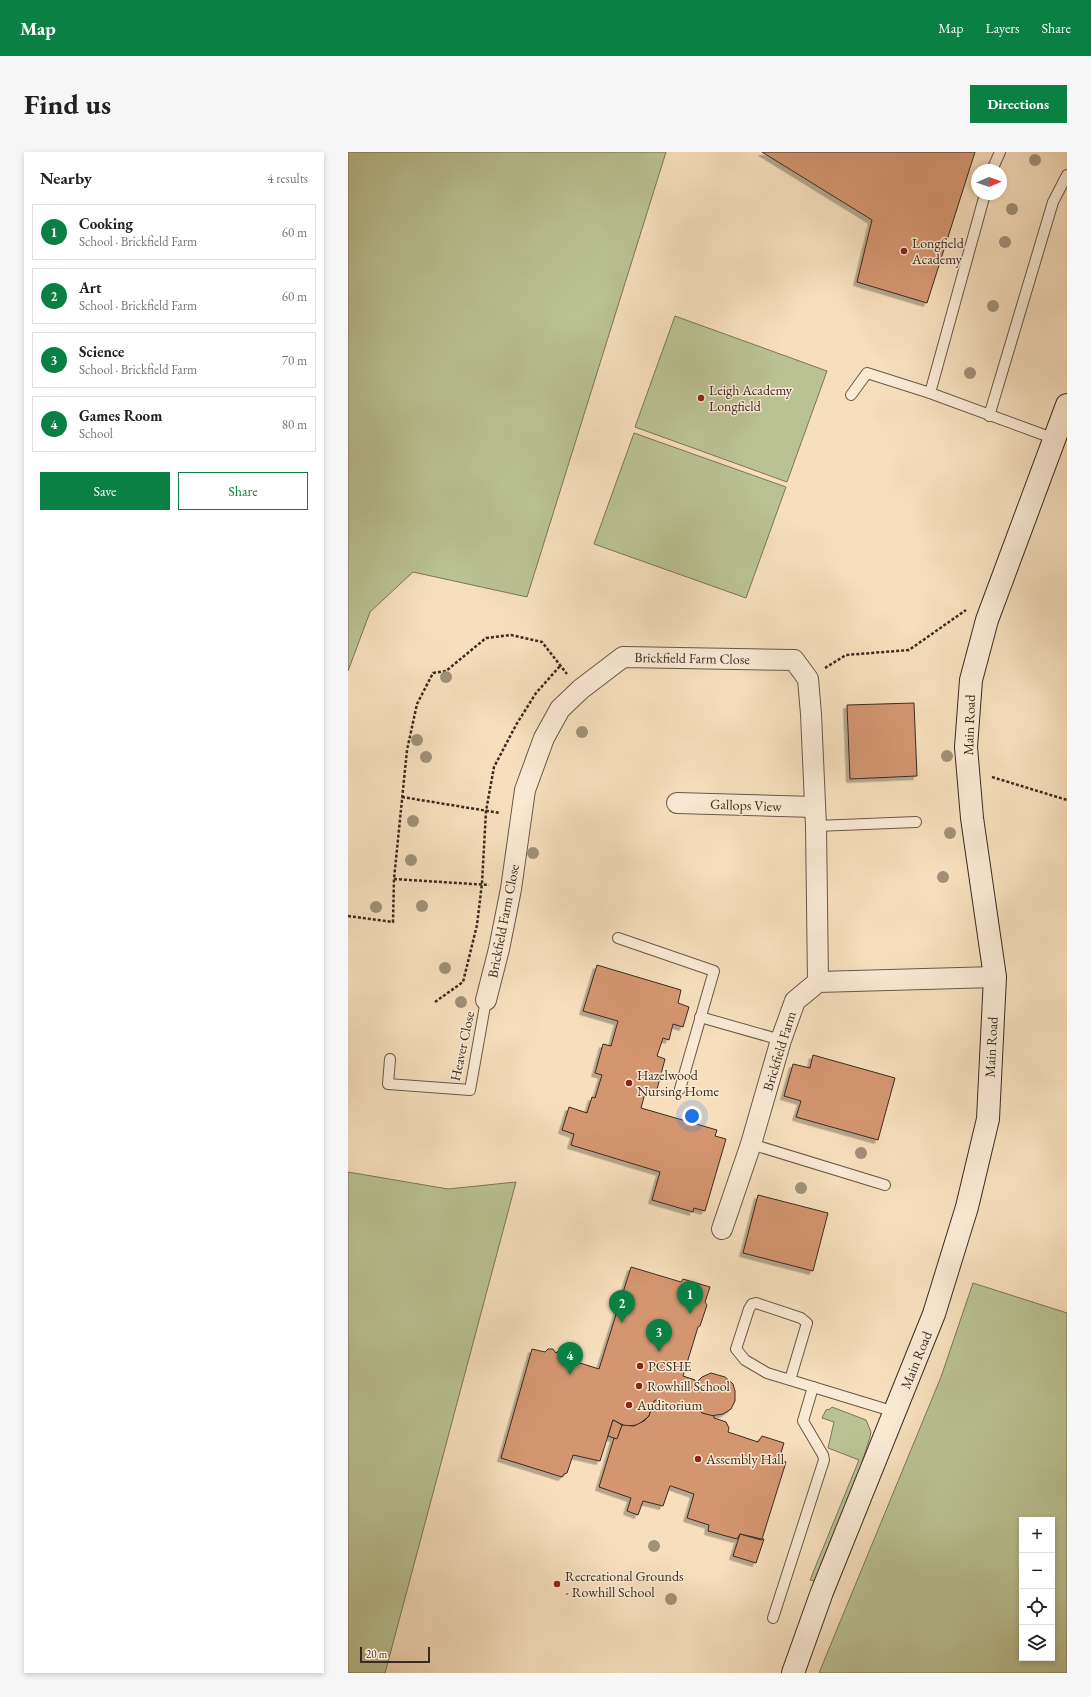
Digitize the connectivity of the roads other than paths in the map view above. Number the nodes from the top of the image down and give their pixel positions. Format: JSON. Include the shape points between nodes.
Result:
{"nodes":[{"id":1,"x":1000,"y":152,"type":"edge"},
{"id":2,"x":995,"y":164,"type":"edge"},
{"id":3,"x":1067,"y":175,"type":"edge"},
{"id":4,"x":983,"y":200,"type":"edge"},
{"id":5,"x":930,"y":393,"type":"junction"},
{"id":6,"x":851,"y":395,"type":"dead end"},
{"id":7,"x":1067,"y":405,"type":"edge"},
{"id":8,"x":989,"y":416,"type":"junction"},
{"id":9,"x":1055,"y":439,"type":"junction"},
{"id":10,"x":677,"y":803,"type":"dead end"},
{"id":11,"x":815,"y":816,"type":"junction"},
{"id":12,"x":916,"y":822,"type":"dead end"},
{"id":13,"x":618,"y":938,"type":"dead end"},
{"id":14,"x":995,"y":977,"type":"junction"},
{"id":15,"x":818,"y":982,"type":"junction"},
{"id":16,"x":486,"y":1000,"type":"joint"},
{"id":17,"x":700,"y":1017,"type":"junction"},
{"id":18,"x":781,"y":1040,"type":"junction"},
{"id":19,"x":390,"y":1059,"type":"dead end"},
{"id":20,"x":680,"y":1089,"type":"dead end"},
{"id":21,"x":751,"y":1144,"type":"junction"},
{"id":22,"x":885,"y":1185,"type":"dead end"},
{"id":23,"x":722,"y":1229,"type":"dead end"},
{"id":24,"x":790,"y":1380,"type":"junction"},
{"id":25,"x":813,"y":1387,"type":"junction"},
{"id":26,"x":895,"y":1412,"type":"junction"},
{"id":27,"x":773,"y":1618,"type":"dead end"},
{"id":28,"x":793,"y":1673,"type":"edge"}],
"edges":[{"from":1,"to":2,"type":"lane"},
{"from":3,"to":8,"type":"lane","via":[[1053,202]]},
{"from":4,"to":5,"type":"lane"},
{"from":5,"to":6,"type":"lane","via":[[867,373]]},
{"from":5,"to":8,"type":"lane"},
{"from":7,"to":9,"type":"main road","name":"Main Road"},
{"from":8,"to":9,"type":"lane"},
{"from":9,"to":14,"type":"main road","name":"Main Road","via":[[995,596],[971,680],[966,747],[972,818]]},
{"from":10,"to":11,"type":"street","name":"Gallops View"},
{"from":11,"to":12,"type":"lane"},
{"from":11,"to":15,"type":"street"},
{"from":11,"to":16,"type":"street","name":"Brickfield Farm Close","via":[[808,679],[794,660],[623,657],[581,689],[560,709],[544,738],[525,790],[511,889]]},
{"from":13,"to":17,"type":"lane","via":[[714,971]]},
{"from":14,"to":15,"type":"street"},
{"from":14,"to":26,"type":"main road","name":"Main Road","via":[[988,1119],[967,1207],[934,1314]]},
{"from":15,"to":18,"type":"street","name":"Brickfield Farm","via":[[795,1001]]},
{"from":16,"to":19,"type":"lane","name":"Heaver Close","via":[[470,1090],[388,1084]]},
{"from":17,"to":18,"type":"lane"},
{"from":17,"to":20,"type":"lane"},
{"from":18,"to":21,"type":"street","name":"Brickfield Farm"},
{"from":21,"to":22,"type":"lane"},
{"from":21,"to":23,"type":"street","name":"Brickfield Farm"},
{"from":24,"to":24,"type":"lane","via":[[764,1371],[745,1360],[736,1350],[752,1304],[756,1303],[801,1318],[807,1323]]},
{"from":24,"to":25,"type":"lane"},
{"from":25,"to":26,"type":"lane"},
{"from":25,"to":27,"type":"lane","via":[[803,1421],[824,1460]]},
{"from":26,"to":28,"type":"main road","name":"Main Road","via":[[822,1592]]}]}
